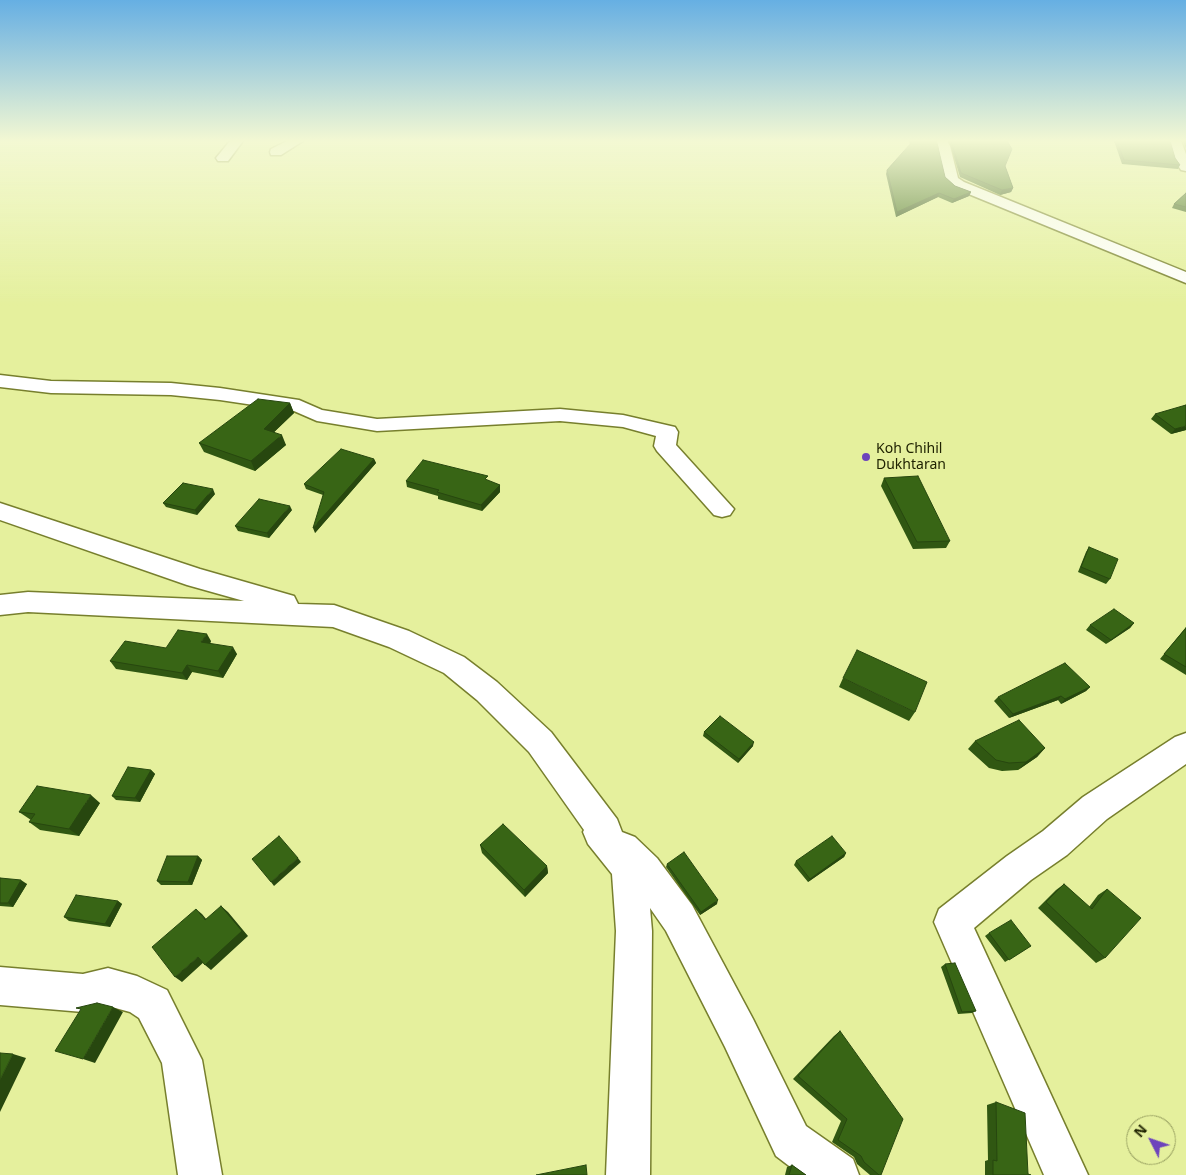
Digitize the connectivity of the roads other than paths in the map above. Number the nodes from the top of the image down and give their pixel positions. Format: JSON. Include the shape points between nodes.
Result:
{"nodes":[{"id":1,"x":983,"y":196,"type":"edge"},
{"id":2,"x":1186,"y":278,"type":"edge"},
{"id":3,"x":0,"y":381,"type":"edge"},
{"id":4,"x":722,"y":509,"type":"dead end"},
{"id":5,"x":0,"y":511,"type":"edge"},
{"id":6,"x":0,"y":605,"type":"edge"},
{"id":7,"x":334,"y":616,"type":"junction"},
{"id":8,"x":1186,"y":747,"type":"edge"},
{"id":9,"x":605,"y":831,"type":"junction"},
{"id":10,"x":0,"y":986,"type":"edge"},
{"id":11,"x":200,"y":1175,"type":"edge"},
{"id":12,"x":628,"y":1175,"type":"edge"},
{"id":13,"x":836,"y":1175,"type":"edge"},
{"id":14,"x":1066,"y":1175,"type":"edge"}],
"edges":[{"from":1,"to":2,"type":"street"},
{"from":3,"to":4,"type":"street","via":[[51,387],[171,389],[220,394],[299,406],[317,415],[377,425],[560,415],[623,421],[667,432],[664,446]]},
{"from":5,"to":7,"type":"street","via":[[196,578]]},
{"from":6,"to":7,"type":"street","via":[[28,602]]},
{"from":7,"to":9,"type":"street","via":[[399,639],[454,665],[487,691],[540,742]]},
{"from":8,"to":14,"type":"street","via":[[1095,808],[952,922]]},
{"from":9,"to":12,"type":"street","via":[[600,832],[629,868],[634,931]]},
{"from":9,"to":13,"type":"street","via":[[645,870],[679,918],[791,1141]]},
{"from":10,"to":11,"type":"street","via":[[83,993],[108,987],[137,995],[153,1004],[182,1060]]}]}
